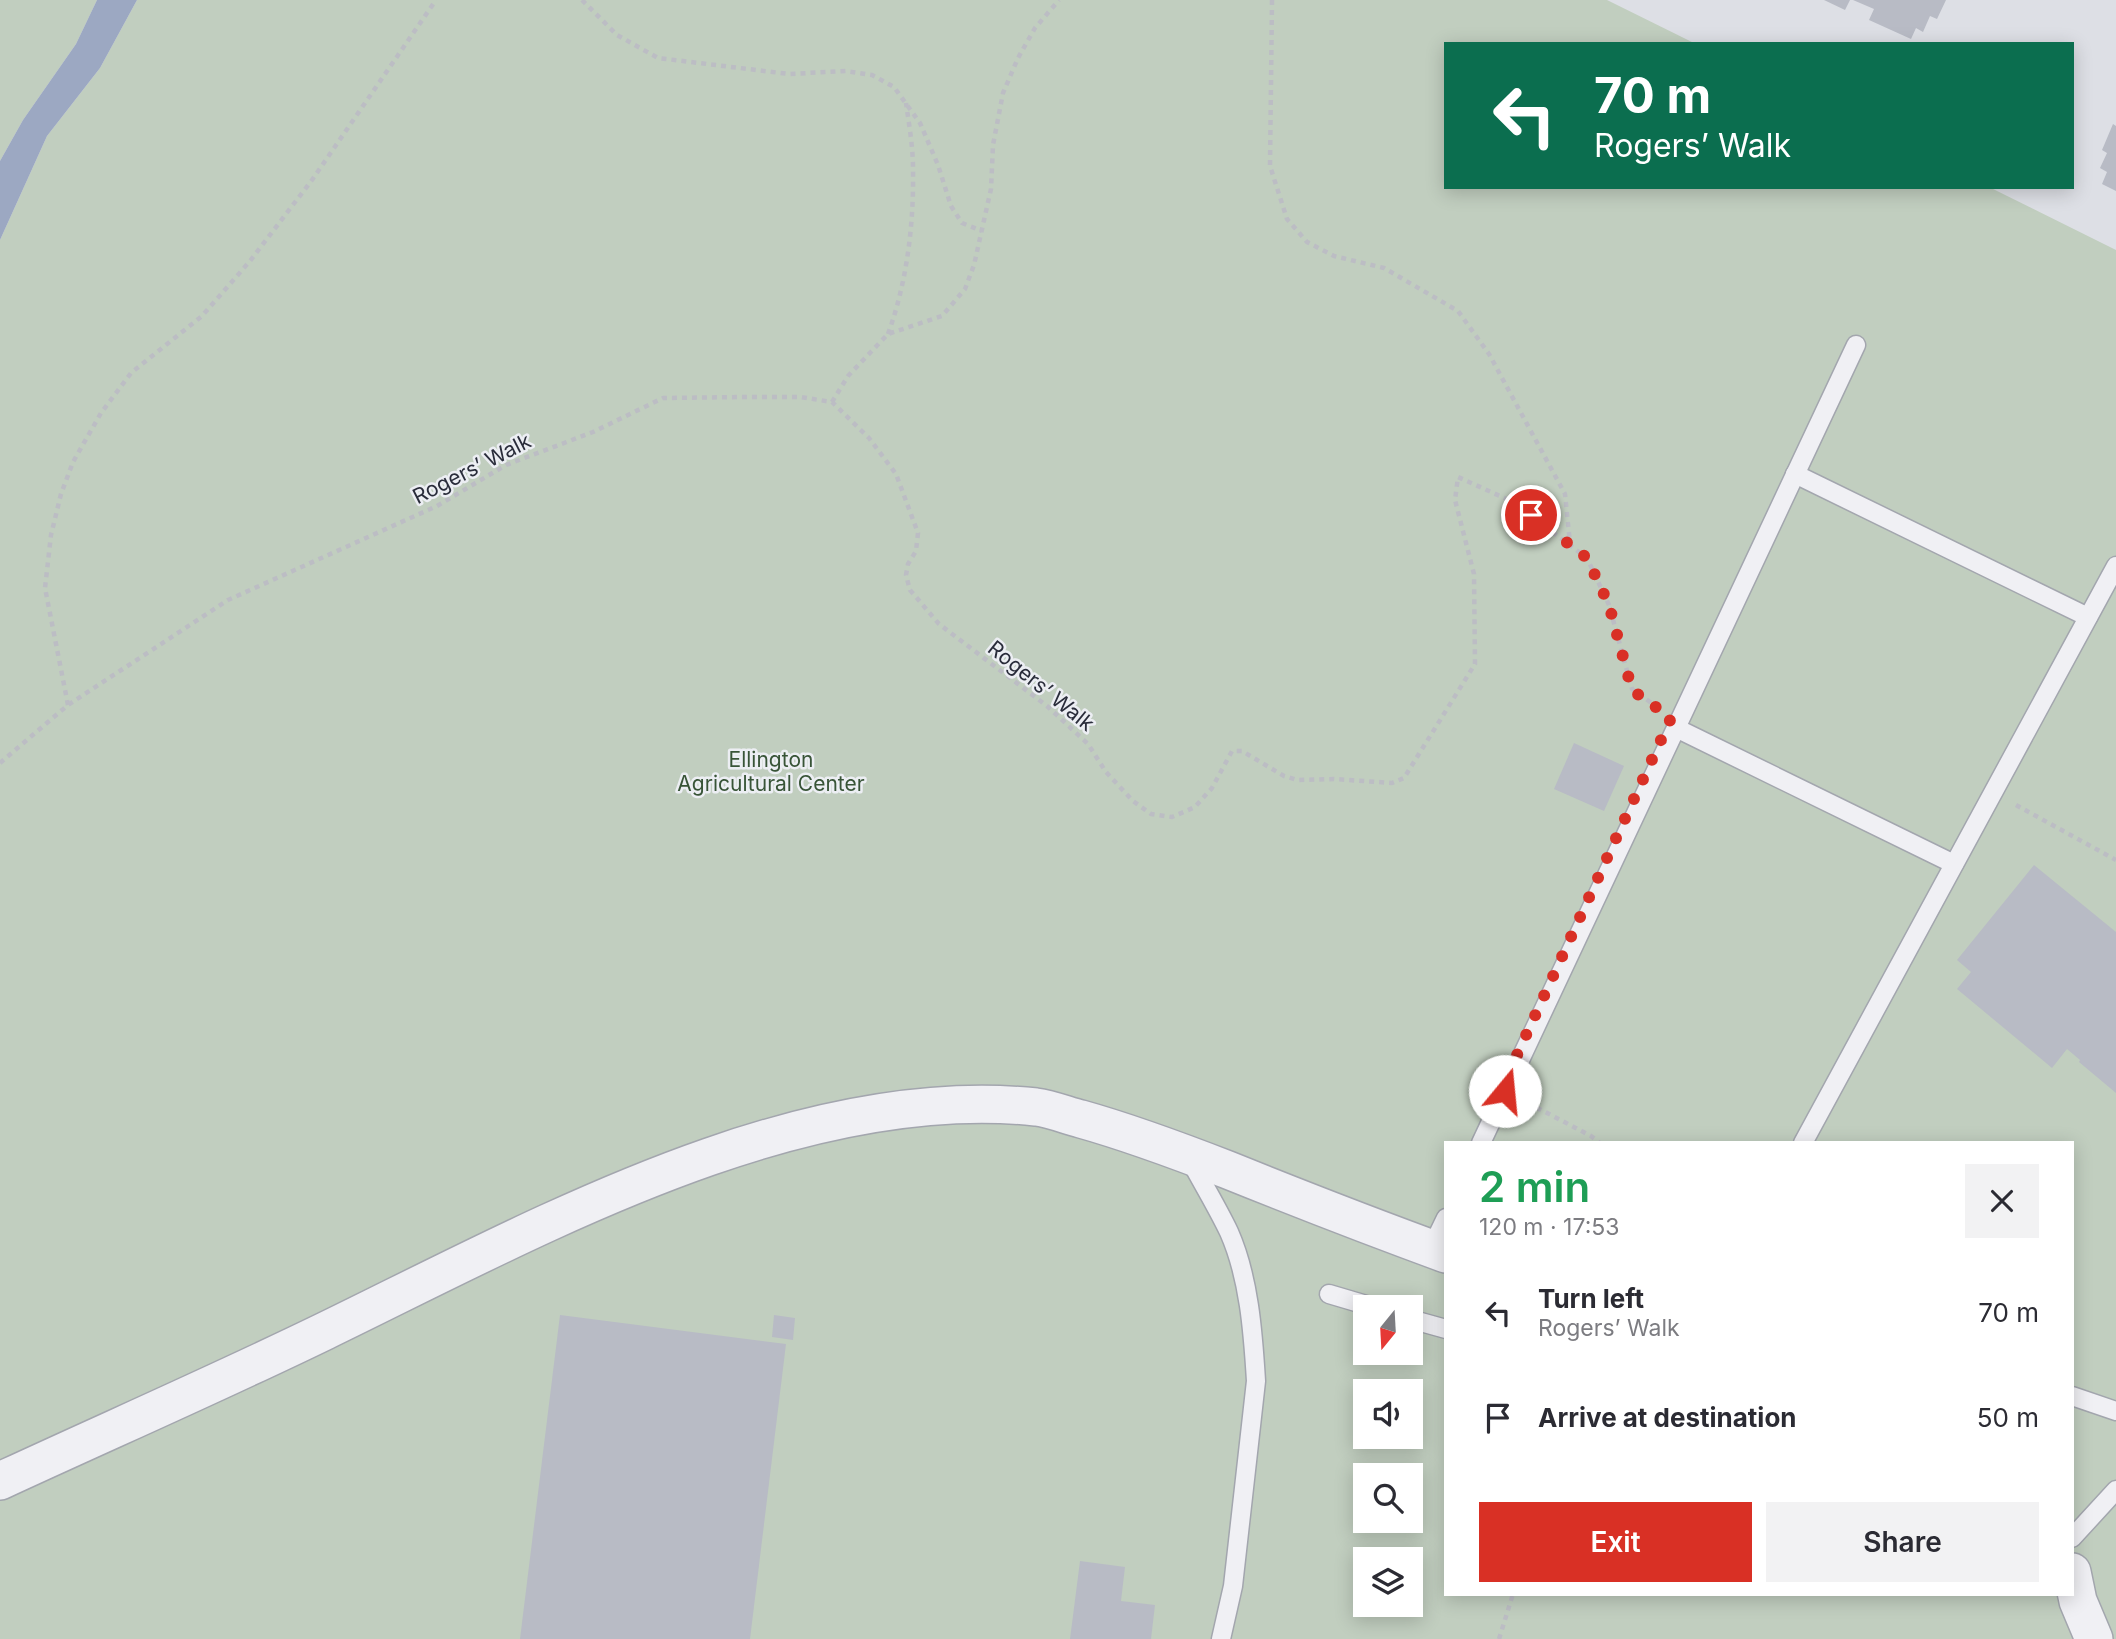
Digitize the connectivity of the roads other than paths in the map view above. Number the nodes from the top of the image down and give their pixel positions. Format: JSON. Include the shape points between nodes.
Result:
{"nodes":[{"id":1,"x":1856,"y":345,"type":"dead end"},
{"id":2,"x":1795,"y":474,"type":"junction"},
{"id":3,"x":2116,"y":566,"type":"edge"},
{"id":4,"x":2088,"y":617,"type":"junction"},
{"id":5,"x":1676,"y":728,"type":"junction"},
{"id":6,"x":1954,"y":864,"type":"junction"},
{"id":7,"x":1482,"y":1141,"type":"edge"},
{"id":8,"x":1804,"y":1141,"type":"edge"},
{"id":9,"x":1187,"y":1154,"type":"junction"},
{"id":10,"x":1441,"y":1240,"type":"edge"},
{"id":11,"x":1329,"y":1294,"type":"dead end"},
{"id":12,"x":1353,"y":1301,"type":"edge"},
{"id":13,"x":1423,"y":1323,"type":"edge"},
{"id":14,"x":1444,"y":1328,"type":"edge"},
{"id":15,"x":2074,"y":1397,"type":"edge"},
{"id":16,"x":2116,"y":1411,"type":"edge"},
{"id":17,"x":0,"y":1481,"type":"edge"},
{"id":18,"x":2116,"y":1490,"type":"edge"},
{"id":19,"x":2074,"y":1536,"type":"edge"},
{"id":20,"x":2074,"y":1582,"type":"edge"},
{"id":21,"x":1221,"y":1639,"type":"edge"},
{"id":22,"x":2094,"y":1639,"type":"edge"}],
"edges":[{"from":1,"to":2,"type":"lane"},
{"from":2,"to":4,"type":"lane"},
{"from":2,"to":5,"type":"lane"},
{"from":3,"to":4,"type":"lane"},
{"from":4,"to":6,"type":"lane"},
{"from":5,"to":6,"type":"lane"},
{"from":5,"to":7,"type":"lane"},
{"from":6,"to":8,"type":"lane"},
{"from":9,"to":10,"type":"street","via":[[1353,1221]]},
{"from":9,"to":17,"type":"street","via":[[1130,1132],[1040,1107],[957,1103],[884,1112],[783,1134],[690,1164],[559,1218]]},
{"from":9,"to":21,"type":"lane","via":[[1239,1259],[1254,1348],[1255,1381],[1233,1586]]},
{"from":11,"to":12,"type":"lane"},
{"from":13,"to":14,"type":"lane"},
{"from":15,"to":16,"type":"lane"},
{"from":18,"to":19,"type":"lane"},
{"from":20,"to":22,"type":"street"}]}
